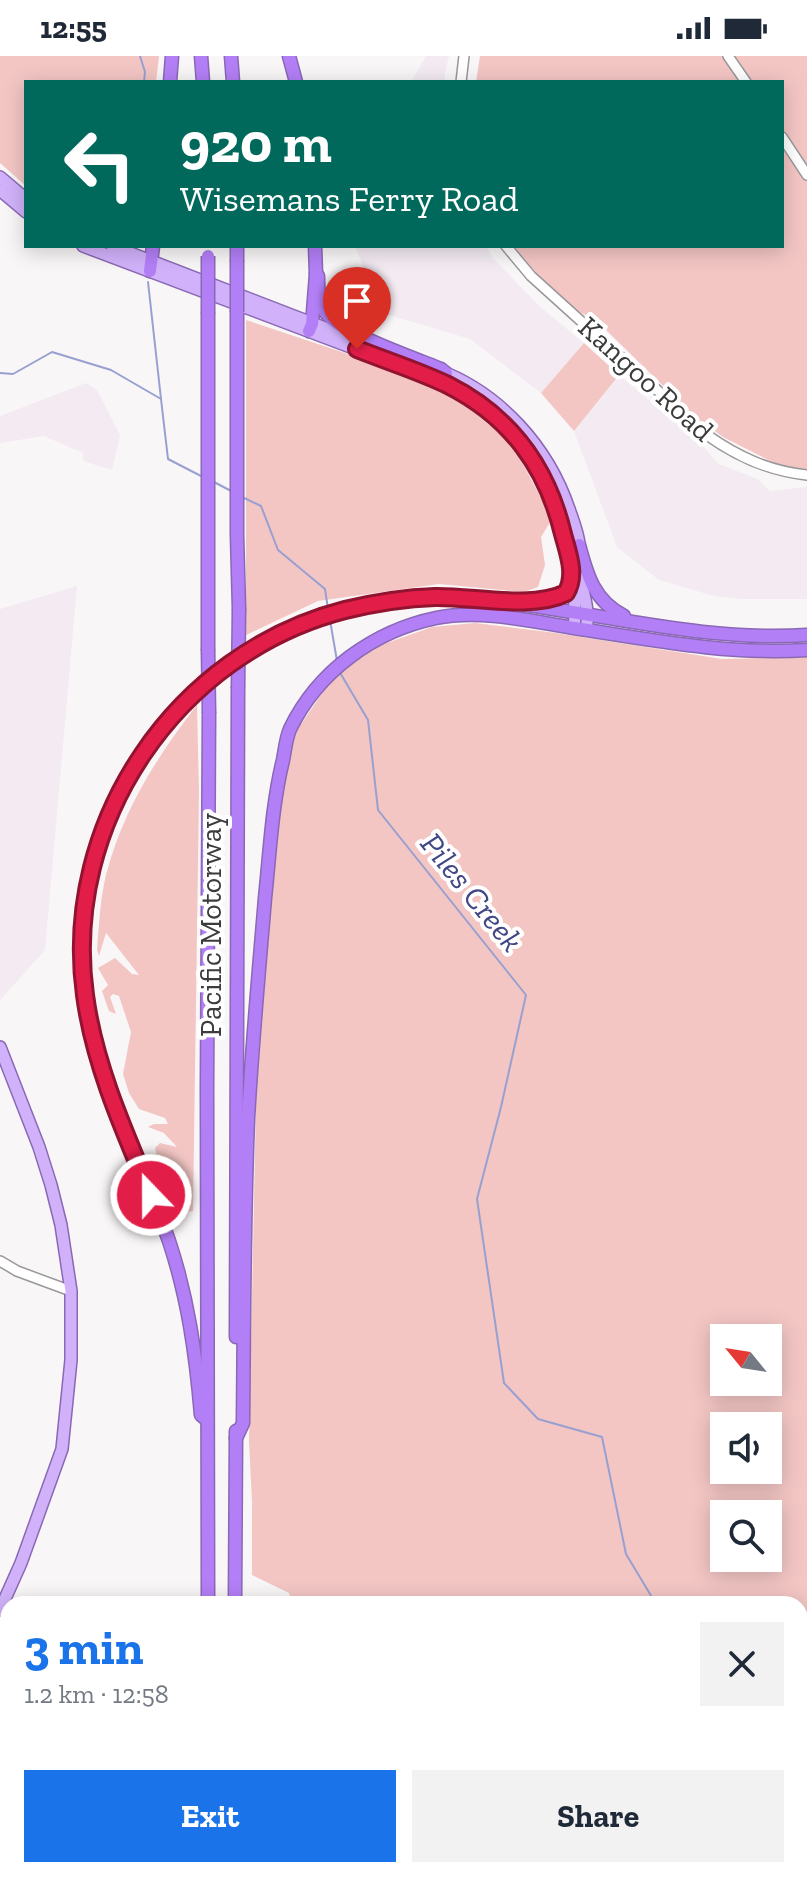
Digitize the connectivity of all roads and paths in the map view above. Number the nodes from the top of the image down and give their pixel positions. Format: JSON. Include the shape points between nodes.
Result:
{"nodes":[{"id":1,"x":172,"y":56,"type":"edge"},
{"id":2,"x":201,"y":56,"type":"edge"},
{"id":3,"x":231,"y":56,"type":"edge"},
{"id":4,"x":289,"y":56,"type":"edge"},
{"id":5,"x":464,"y":56,"type":"edge"},
{"id":6,"x":728,"y":56,"type":"edge"},
{"id":7,"x":170,"y":80,"type":"edge"},
{"id":8,"x":203,"y":80,"type":"edge"},
{"id":9,"x":233,"y":80,"type":"edge"},
{"id":10,"x":295,"y":80,"type":"edge"},
{"id":11,"x":461,"y":80,"type":"edge"},
{"id":12,"x":745,"y":80,"type":"edge"},
{"id":13,"x":784,"y":140,"type":"edge"},
{"id":14,"x":807,"y":175,"type":"edge"},
{"id":15,"x":0,"y":177,"type":"edge"},
{"id":16,"x":0,"y":190,"type":"edge"},
{"id":17,"x":24,"y":197,"type":"edge"},
{"id":18,"x":24,"y":210,"type":"edge"},
{"id":19,"x":90,"y":248,"type":"edge"},
{"id":20,"x":116,"y":248,"type":"edge"},
{"id":21,"x":153,"y":248,"type":"edge"},
{"id":22,"x":237,"y":248,"type":"edge"},
{"id":23,"x":315,"y":248,"type":"edge"},
{"id":24,"x":508,"y":248,"type":"edge"},
{"id":25,"x":208,"y":251,"type":"edge"},
{"id":26,"x":151,"y":266,"type":"junction"},
{"id":27,"x":316,"y":274,"type":"junction"},
{"id":28,"x":310,"y":328,"type":"junction"},
{"id":29,"x":446,"y":373,"type":"junction"},
{"id":30,"x":807,"y":475,"type":"edge"},
{"id":31,"x":579,"y":545,"type":"junction"},
{"id":32,"x":573,"y":580,"type":"junction"},
{"id":33,"x":504,"y":602,"type":"junction"},
{"id":34,"x":582,"y":613,"type":"junction"},
{"id":35,"x":642,"y":622,"type":"junction"},
{"id":36,"x":580,"y":629,"type":"junction"},
{"id":37,"x":807,"y":635,"type":"edge"},
{"id":38,"x":807,"y":650,"type":"edge"},
{"id":39,"x":0,"y":1047,"type":"edge"},
{"id":40,"x":0,"y":1261,"type":"edge"},
{"id":41,"x":71,"y":1291,"type":"junction"},
{"id":42,"x":207,"y":1420,"type":"junction"},
{"id":43,"x":236,"y":1438,"type":"junction"},
{"id":44,"x":6,"y":1596,"type":"edge"},
{"id":45,"x":208,"y":1596,"type":"edge"},
{"id":46,"x":235,"y":1596,"type":"edge"}],
"edges":[{"from":1,"to":7,"type":"highway"},
{"from":2,"to":8,"type":"highway"},
{"from":3,"to":9,"type":"highway"},
{"from":4,"to":10,"type":"highway"},
{"from":5,"to":11,"type":"street"},
{"from":6,"to":12,"type":"street"},
{"from":13,"to":14,"type":"street"},
{"from":15,"to":17,"type":"main road"},
{"from":16,"to":18,"type":"main road"},
{"from":19,"to":26,"type":"main road"},
{"from":20,"to":26,"type":"main road"},
{"from":21,"to":26,"type":"highway"},
{"from":22,"to":43,"type":"highway","name":"Pacific Motorway","bridge":true},
{"from":23,"to":27,"type":"highway"},
{"from":24,"to":30,"type":"street","name":"Kangoo Road","via":[[707,435],[753,463]]},
{"from":25,"to":42,"type":"highway","name":"Pacific Motorway","bridge":true},
{"from":26,"to":28,"type":"main road"},
{"from":27,"to":28,"type":"highway"},
{"from":27,"to":29,"type":"highway","via":[[320,301],[333,321]]},
{"from":28,"to":29,"type":"main road"},
{"from":28,"to":32,"type":"main road","via":[[446,384],[500,421],[537,465],[554,500]]},
{"from":29,"to":31,"type":"main road","via":[[487,396],[533,441],[560,484]]},
{"from":31,"to":34,"type":"main road"},
{"from":31,"to":35,"type":"highway","via":[[588,577],[602,600],[619,614]]},
{"from":32,"to":33,"type":"highway","via":[[563,595]]},
{"from":32,"to":34,"type":"main road"},
{"from":33,"to":34,"type":"highway"},
{"from":33,"to":42,"type":"highway","via":[[436,597],[368,605],[287,629],[256,646],[194,694],[149,743],[98,847],[83,916],[84,993],[98,1058],[168,1239],[185,1298],[201,1415]]},
{"from":34,"to":35,"type":"highway"},
{"from":34,"to":36,"type":"main road"},
{"from":35,"to":37,"type":"highway","via":[[747,636]]},
{"from":36,"to":38,"type":"highway","via":[[722,650]]},
{"from":36,"to":43,"type":"highway","via":[[458,616],[390,632],[363,646],[322,682],[289,731],[275,792],[250,1079],[243,1423]]},
{"from":39,"to":41,"type":"main road","via":[[51,1185]]},
{"from":40,"to":41,"type":"street"},
{"from":41,"to":44,"type":"main road","via":[[62,1449]]},
{"from":42,"to":45,"type":"highway","name":"Pacific Motorway"},
{"from":43,"to":46,"type":"highway","name":"Pacific Motorway"}]}
